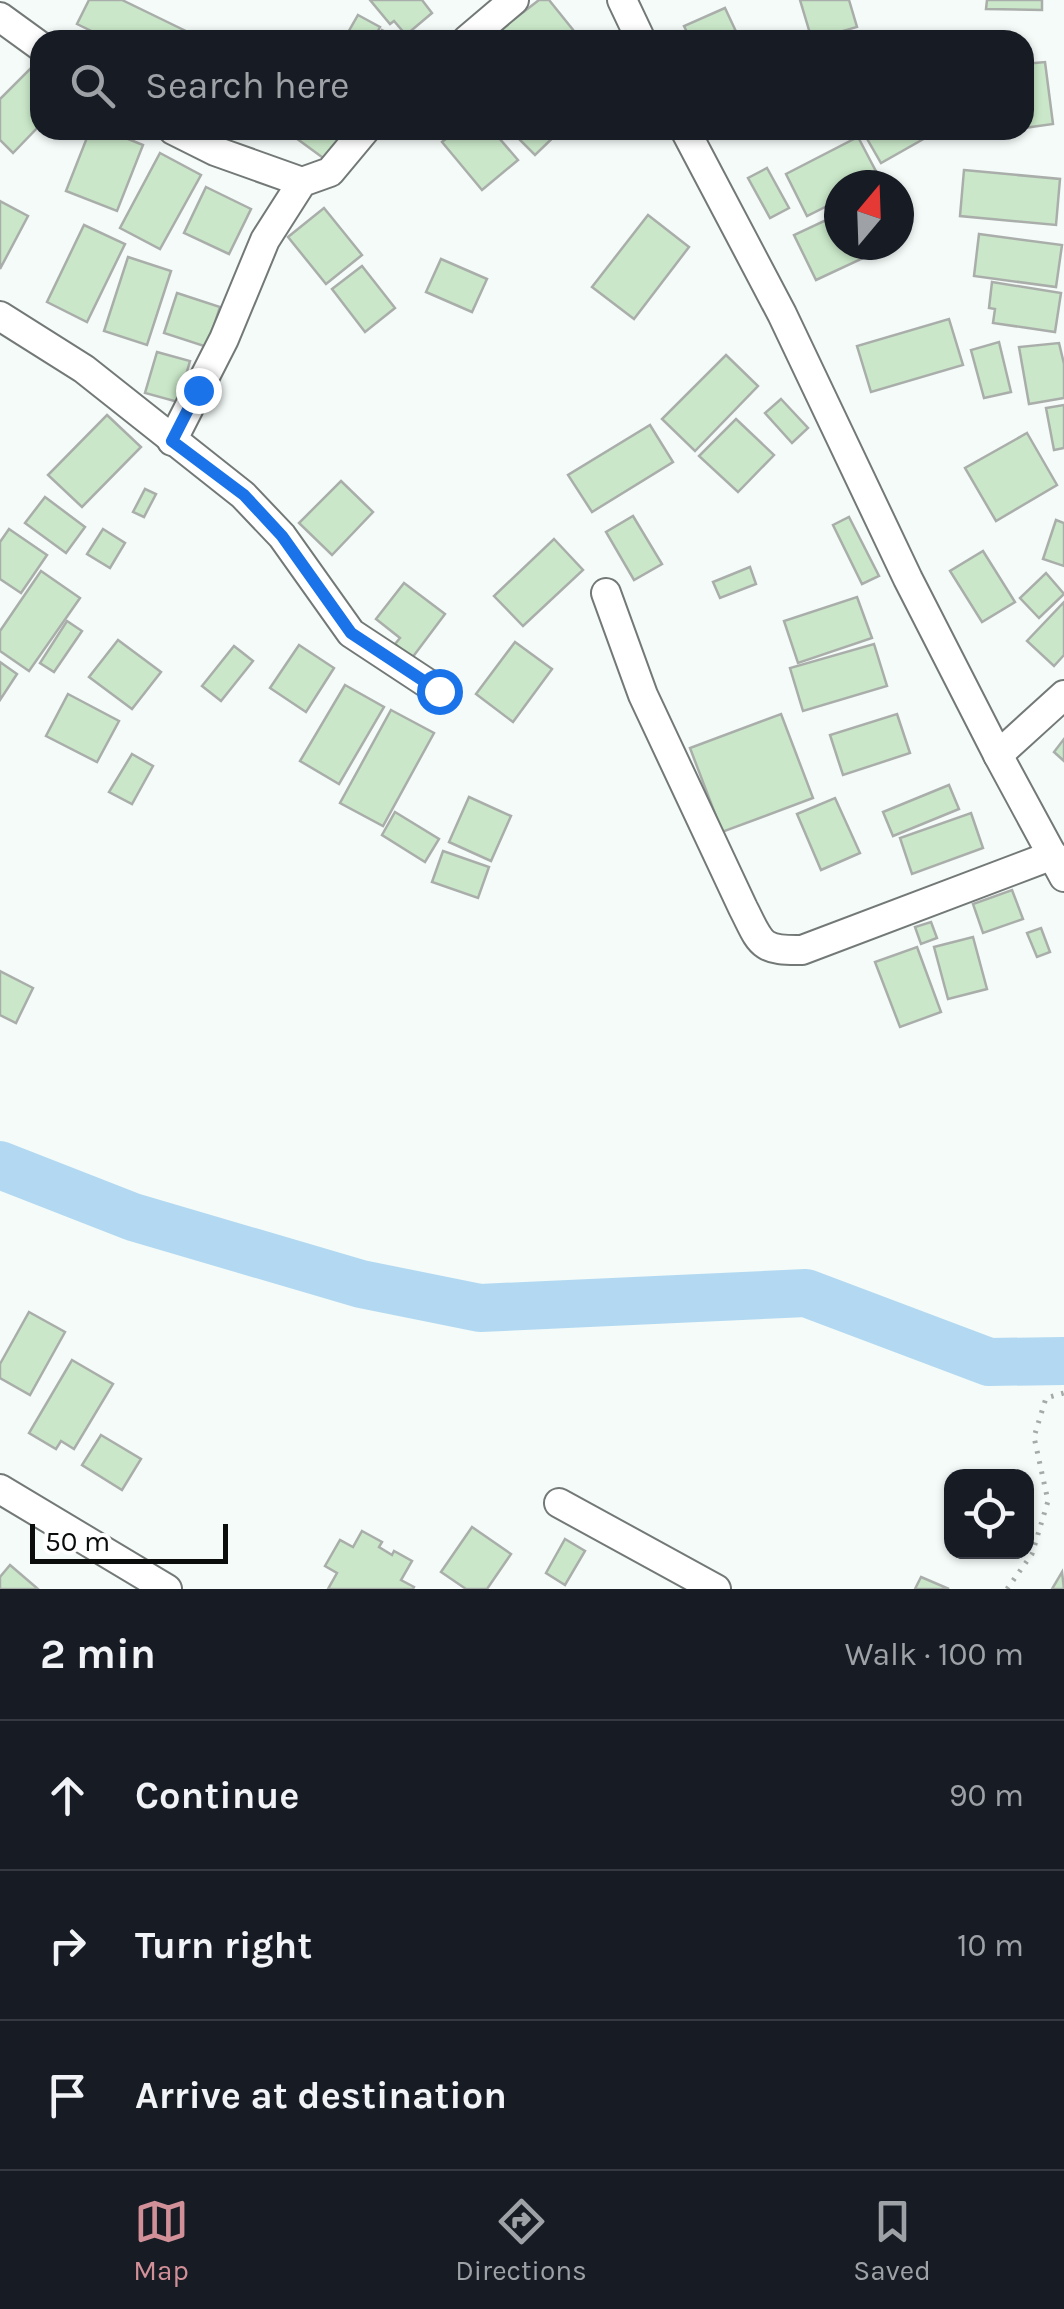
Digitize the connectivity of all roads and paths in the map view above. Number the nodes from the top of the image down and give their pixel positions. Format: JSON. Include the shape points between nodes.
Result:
{"nodes":[{"id":1,"x":514,"y":0,"type":"edge"},
{"id":2,"x":622,"y":0,"type":"edge"},
{"id":3,"x":0,"y":17,"type":"edge"},
{"id":4,"x":478,"y":30,"type":"edge"},
{"id":5,"x":636,"y":30,"type":"edge"},
{"id":6,"x":30,"y":39,"type":"edge"},
{"id":7,"x":193,"y":140,"type":"edge"},
{"id":8,"x":357,"y":140,"type":"edge"},
{"id":9,"x":689,"y":140,"type":"edge"},
{"id":10,"x":302,"y":182,"type":"junction"},
{"id":11,"x":0,"y":316,"type":"edge"},
{"id":12,"x":172,"y":441,"type":"junction"},
{"id":13,"x":606,"y":593,"type":"dead end"},
{"id":14,"x":439,"y":691,"type":"dead end"},
{"id":15,"x":1064,"y":695,"type":"edge"},
{"id":16,"x":998,"y":755,"type":"junction"},
{"id":17,"x":1059,"y":866,"type":"edge"},
{"id":18,"x":1064,"y":1393,"type":"edge"},
{"id":19,"x":0,"y":1489,"type":"edge"},
{"id":20,"x":559,"y":1503,"type":"dead end"},
{"id":21,"x":166,"y":1589,"type":"edge"},
{"id":22,"x":716,"y":1589,"type":"edge"},
{"id":23,"x":1007,"y":1589,"type":"edge"}],
"edges":[{"from":1,"to":4,"type":"street"},
{"from":2,"to":5,"type":"street"},
{"from":3,"to":6,"type":"street"},
{"from":7,"to":10,"type":"street"},
{"from":8,"to":10,"type":"street","via":[[330,172]]},
{"from":9,"to":16,"type":"street"},
{"from":10,"to":12,"type":"street","via":[[265,240]]},
{"from":11,"to":12,"type":"street","via":[[84,369]]},
{"from":12,"to":14,"type":"street","via":[[244,495],[351,633]]},
{"from":13,"to":17,"type":"street","via":[[643,695],[742,908],[760,941],[776,951],[802,950]]},
{"from":15,"to":16,"type":"street"},
{"from":16,"to":17,"type":"street"},
{"from":18,"to":23,"type":"path","via":[[1046,1398],[1034,1437],[1048,1501],[1032,1554]]},
{"from":19,"to":21,"type":"street"},
{"from":20,"to":22,"type":"street"}]}
